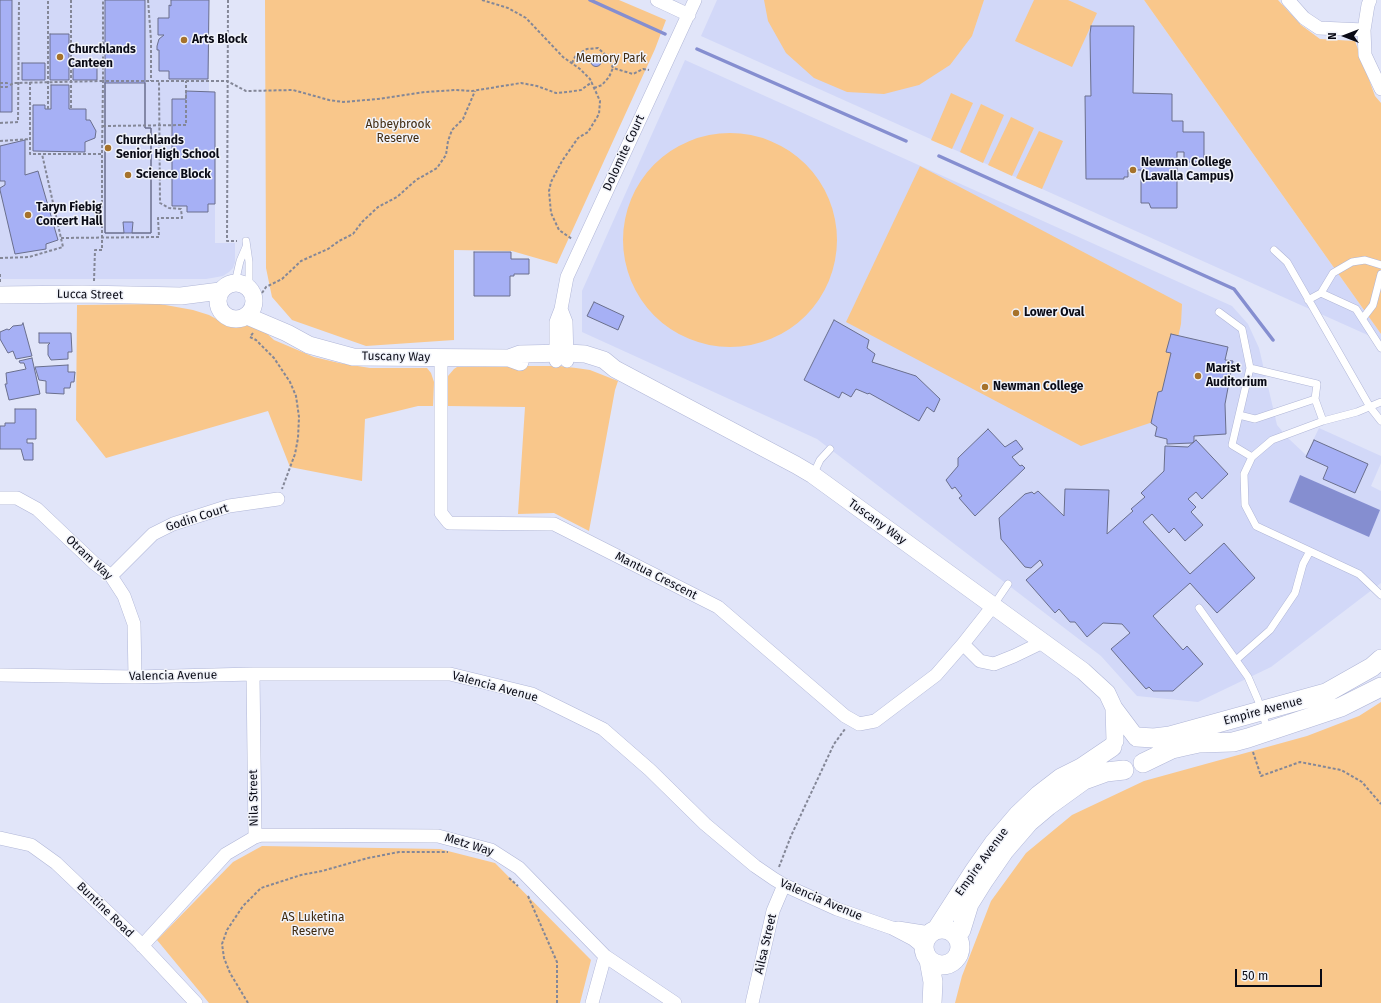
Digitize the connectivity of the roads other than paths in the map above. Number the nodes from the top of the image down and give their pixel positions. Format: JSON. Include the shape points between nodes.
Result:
{"nodes":[{"id":1,"x":657,"y":0,"type":"edge"},
{"id":2,"x":695,"y":0,"type":"edge"},
{"id":3,"x":1288,"y":0,"type":"edge"},
{"id":4,"x":1370,"y":0,"type":"edge"},
{"id":5,"x":689,"y":15,"type":"junction"},
{"id":6,"x":1364,"y":30,"type":"junction"},
{"id":7,"x":1381,"y":89,"type":"edge"},
{"id":8,"x":1274,"y":250,"type":"dead end"},
{"id":9,"x":1381,"y":265,"type":"edge"},
{"id":10,"x":1381,"y":274,"type":"edge"},
{"id":11,"x":250,"y":291,"type":"junction"},
{"id":12,"x":220,"y":292,"type":"junction"},
{"id":13,"x":1321,"y":293,"type":"junction"},
{"id":14,"x":0,"y":295,"type":"edge"},
{"id":15,"x":181,"y":296,"type":"junction"},
{"id":16,"x":1308,"y":300,"type":"junction"},
{"id":17,"x":219,"y":309,"type":"junction"},
{"id":18,"x":1219,"y":312,"type":"dead end"},
{"id":19,"x":1363,"y":318,"type":"junction"},
{"id":20,"x":254,"y":319,"type":"junction"},
{"id":21,"x":287,"y":333,"type":"junction"},
{"id":22,"x":1381,"y":348,"type":"edge"},
{"id":23,"x":562,"y":357,"type":"junction"},
{"id":24,"x":441,"y":358,"type":"junction"},
{"id":25,"x":1250,"y":368,"type":"junction"},
{"id":26,"x":1315,"y":399,"type":"junction"},
{"id":27,"x":1381,"y":402,"type":"edge"},
{"id":28,"x":1370,"y":407,"type":"junction"},
{"id":29,"x":1239,"y":415,"type":"junction"},
{"id":30,"x":1323,"y":421,"type":"junction"},
{"id":31,"x":1381,"y":421,"type":"edge"},
{"id":32,"x":830,"y":449,"type":"dead end"},
{"id":33,"x":1252,"y":457,"type":"junction"},
{"id":34,"x":813,"y":475,"type":"junction"},
{"id":35,"x":0,"y":498,"type":"edge"},
{"id":36,"x":278,"y":499,"type":"road end"},
{"id":37,"x":1310,"y":551,"type":"junction"},
{"id":38,"x":111,"y":576,"type":"junction"},
{"id":39,"x":1008,"y":584,"type":"dead end"},
{"id":40,"x":1381,"y":595,"type":"edge"},
{"id":41,"x":993,"y":606,"type":"junction"},
{"id":42,"x":1199,"y":608,"type":"dead end"},
{"id":43,"x":1043,"y":642,"type":"junction"},
{"id":44,"x":963,"y":644,"type":"junction"},
{"id":45,"x":1381,"y":659,"type":"edge"},
{"id":46,"x":1236,"y":660,"type":"junction"},
{"id":47,"x":253,"y":674,"type":"junction"},
{"id":48,"x":0,"y":675,"type":"edge"},
{"id":49,"x":136,"y":677,"type":"junction"},
{"id":50,"x":1381,"y":687,"type":"edge"},
{"id":51,"x":1114,"y":708,"type":"junction"},
{"id":52,"x":1261,"y":711,"type":"junction"},
{"id":53,"x":1268,"y":731,"type":"junction"},
{"id":54,"x":1136,"y":737,"type":"junction"},
{"id":55,"x":1114,"y":744,"type":"junction"},
{"id":56,"x":1142,"y":763,"type":"junction"},
{"id":57,"x":1124,"y":770,"type":"junction"},
{"id":58,"x":255,"y":837,"type":"junction"},
{"id":59,"x":0,"y":838,"type":"edge"},
{"id":60,"x":779,"y":882,"type":"junction"},
{"id":61,"x":956,"y":935,"type":"junction"},
{"id":62,"x":930,"y":942,"type":"junction"},
{"id":63,"x":142,"y":946,"type":"junction"},
{"id":64,"x":605,"y":956,"type":"junction"},
{"id":65,"x":950,"y":964,"type":"junction"},
{"id":66,"x":196,"y":1003,"type":"edge"},
{"id":67,"x":592,"y":1003,"type":"edge"},
{"id":68,"x":675,"y":1003,"type":"edge"},
{"id":69,"x":752,"y":1003,"type":"edge"},
{"id":70,"x":932,"y":1003,"type":"edge"},
{"id":71,"x":944,"y":1003,"type":"edge"}],
"edges":[{"from":1,"to":5,"type":"street"},
{"from":2,"to":5,"type":"street","name":"Dolomite Court"},
{"from":3,"to":6,"type":"street","via":[[1304,18],[1319,28]]},
{"from":4,"to":6,"type":"street"},
{"from":5,"to":23,"type":"street","name":"Dolomite Court","via":[[567,277],[556,322]]},
{"from":6,"to":7,"type":"street","via":[[1365,55]]},
{"from":8,"to":16,"type":"lane","via":[[1287,262]]},
{"from":9,"to":13,"type":"lane","via":[[1365,260],[1352,262],[1333,272]]},
{"from":10,"to":19,"type":"lane","via":[[1373,305]]},
{"from":11,"to":11,"type":"lane","via":[[240,261],[246,244],[249,262]]},
{"from":11,"to":12,"type":"street","via":[[229,284]]},
{"from":11,"to":20,"type":"street"},
{"from":11,"to":21,"type":"street","name":"Tuscany Way"},
{"from":12,"to":15,"type":"street","name":"Lucca Street"},
{"from":12,"to":17,"type":"street"},
{"from":13,"to":16,"type":"lane"},
{"from":13,"to":19,"type":"lane","via":[[1356,309]]},
{"from":14,"to":15,"type":"street","name":"Lucca Street"},
{"from":15,"to":17,"type":"street","name":"Lucca Street"},
{"from":16,"to":28,"type":"lane"},
{"from":17,"to":20,"type":"street","via":[[227,318],[233,320]]},
{"from":18,"to":25,"type":"lane","via":[[1242,330]]},
{"from":19,"to":22,"type":"lane"},
{"from":20,"to":21,"type":"street","name":"Tuscany Way"},
{"from":21,"to":24,"type":"street","name":"Tuscany Way","via":[[308,345],[353,357]]},
{"from":23,"to":24,"type":"street","name":"Tuscany Way","via":[[520,354],[509,358]]},
{"from":23,"to":34,"type":"street","name":"Tuscany Way","via":[[586,354],[604,360],[615,369]]},
{"from":24,"to":44,"type":"street","name":"Mantua Crescent","via":[[441,513],[449,523],[554,524],[718,607],[845,716],[859,724],[875,721],[936,675]]},
{"from":25,"to":26,"type":"lane","via":[[1317,384]]},
{"from":25,"to":29,"type":"lane"},
{"from":26,"to":29,"type":"lane","via":[[1255,419]]},
{"from":26,"to":30,"type":"lane"},
{"from":27,"to":28,"type":"lane"},
{"from":28,"to":30,"type":"lane"},
{"from":28,"to":31,"type":"lane"},
{"from":29,"to":33,"type":"lane","via":[[1232,444]]},
{"from":30,"to":33,"type":"lane","via":[[1272,440]]},
{"from":32,"to":34,"type":"lane","via":[[820,460]]},
{"from":33,"to":37,"type":"lane","via":[[1244,474],[1245,505],[1256,526]]},
{"from":34,"to":41,"type":"street","name":"Tuscany Way"},
{"from":35,"to":38,"type":"street","name":"Otram Way","via":[[17,498],[37,509]]},
{"from":36,"to":38,"type":"street","name":"Godin Court","via":[[229,506],[173,524],[153,534]]},
{"from":37,"to":40,"type":"lane","via":[[1359,574]]},
{"from":37,"to":46,"type":"lane","via":[[1303,564],[1295,593],[1270,630]]},
{"from":38,"to":49,"type":"street","name":"Otram Way","via":[[124,596],[134,624]]},
{"from":39,"to":41,"type":"lane"},
{"from":41,"to":43,"type":"street","name":"Tuscany Way"},
{"from":41,"to":44,"type":"street"},
{"from":42,"to":46,"type":"lane"},
{"from":43,"to":44,"type":"street","via":[[994,664],[980,661]]},
{"from":43,"to":51,"type":"street","name":"Tuscany Way","via":[[1083,671],[1107,693]]},
{"from":45,"to":52,"type":"main road","name":"Empire Avenue","via":[[1372,667],[1326,693]]},
{"from":46,"to":52,"type":"lane","via":[[1248,677]]},
{"from":47,"to":49,"type":"street","name":"Valencia Avenue"},
{"from":47,"to":58,"type":"street","name":"Nila Street"},
{"from":47,"to":60,"type":"street","name":"Valencia Avenue","via":[[450,674],[532,694],[603,729],[650,770],[704,824],[755,866]]},
{"from":48,"to":49,"type":"street","name":"Valencia Avenue"},
{"from":50,"to":53,"type":"main road","name":"Empire Avenue","via":[[1342,708]]},
{"from":51,"to":54,"type":"street","name":"Tuscany Way"},
{"from":51,"to":55,"type":"street","name":"Tuscany Way"},
{"from":52,"to":53,"type":"lane"},
{"from":52,"to":54,"type":"main road","name":"Empire Avenue","via":[[1170,736]]},
{"from":53,"to":56,"type":"main road","name":"Empire Avenue","via":[[1233,742],[1199,743],[1172,749]]},
{"from":54,"to":55,"type":"main road","via":[[1121,737]]},
{"from":54,"to":56,"type":"main road","via":[[1146,749]]},
{"from":55,"to":57,"type":"main road","via":[[1112,758],[1118,767]]},
{"from":55,"to":62,"type":"main road","name":"Empire Avenue","via":[[1081,768],[1061,778],[1018,815],[974,870]]},
{"from":56,"to":57,"type":"main road","via":[[1134,769]]},
{"from":57,"to":61,"type":"main road","name":"Empire Avenue","via":[[1106,772],[1084,780],[1029,822],[984,880],[970,904],[961,930]]},
{"from":58,"to":63,"type":"street","name":"Nila Street","via":[[226,854]]},
{"from":58,"to":64,"type":"street","name":"Metz Way","via":[[438,836],[491,850],[519,868]]},
{"from":59,"to":63,"type":"street","name":"Buntine Road","via":[[31,845],[56,863]]},
{"from":60,"to":62,"type":"street","name":"Valencia Avenue","via":[[913,939]]},
{"from":60,"to":69,"type":"street","name":"Ailsa Street"},
{"from":61,"to":62,"type":"main road","via":[[947,929]]},
{"from":61,"to":65,"type":"main road","via":[[961,945],[960,951]]},
{"from":62,"to":65,"type":"main road","via":[[935,964]]},
{"from":62,"to":70,"type":"main road"},
{"from":63,"to":66,"type":"street","name":"Buntine Road"},
{"from":64,"to":67,"type":"street"},
{"from":64,"to":68,"type":"street","name":"Metz Way"},
{"from":65,"to":71,"type":"main road","via":[[945,983]]}]}
